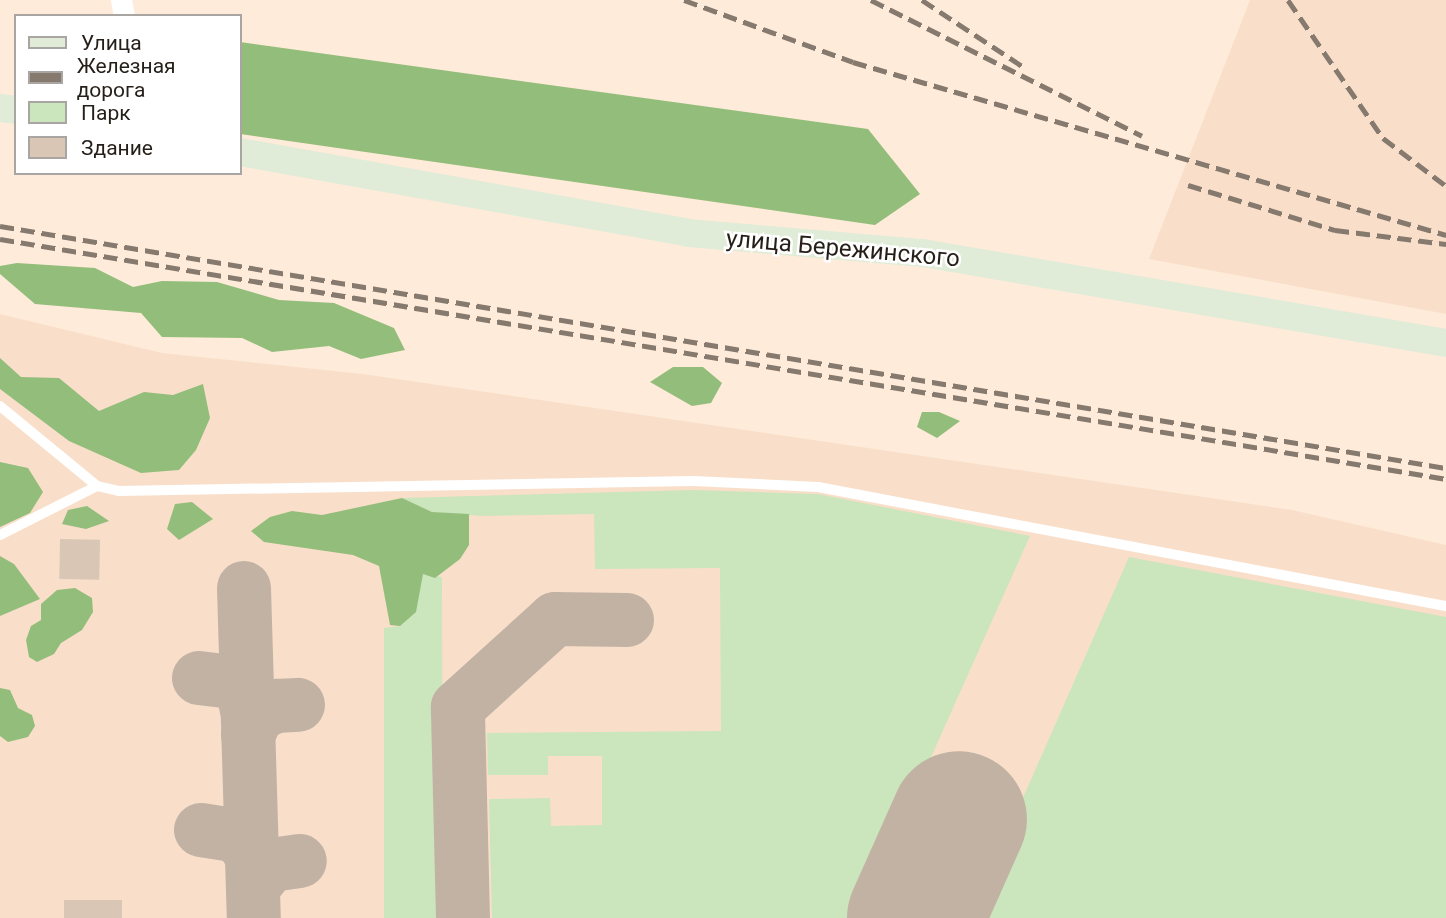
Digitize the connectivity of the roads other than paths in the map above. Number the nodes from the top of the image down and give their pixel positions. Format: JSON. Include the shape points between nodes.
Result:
{"nodes":[{"id":1,"x":242,"y":152,"type":"edge"},
{"id":2,"x":1446,"y":343,"type":"edge"},
{"id":3,"x":0,"y":407,"type":"edge"},
{"id":4,"x":97,"y":486,"type":"junction"},
{"id":5,"x":0,"y":535,"type":"edge"},
{"id":6,"x":1446,"y":606,"type":"edge"}],
"edges":[{"from":1,"to":2,"type":"main road","name":"улица Бережинского","via":[[675,231],[923,253]]},
{"from":3,"to":4,"type":"lane"},
{"from":4,"to":5,"type":"lane"},
{"from":4,"to":6,"type":"lane","via":[[118,491],[692,481],[818,486]]}]}
